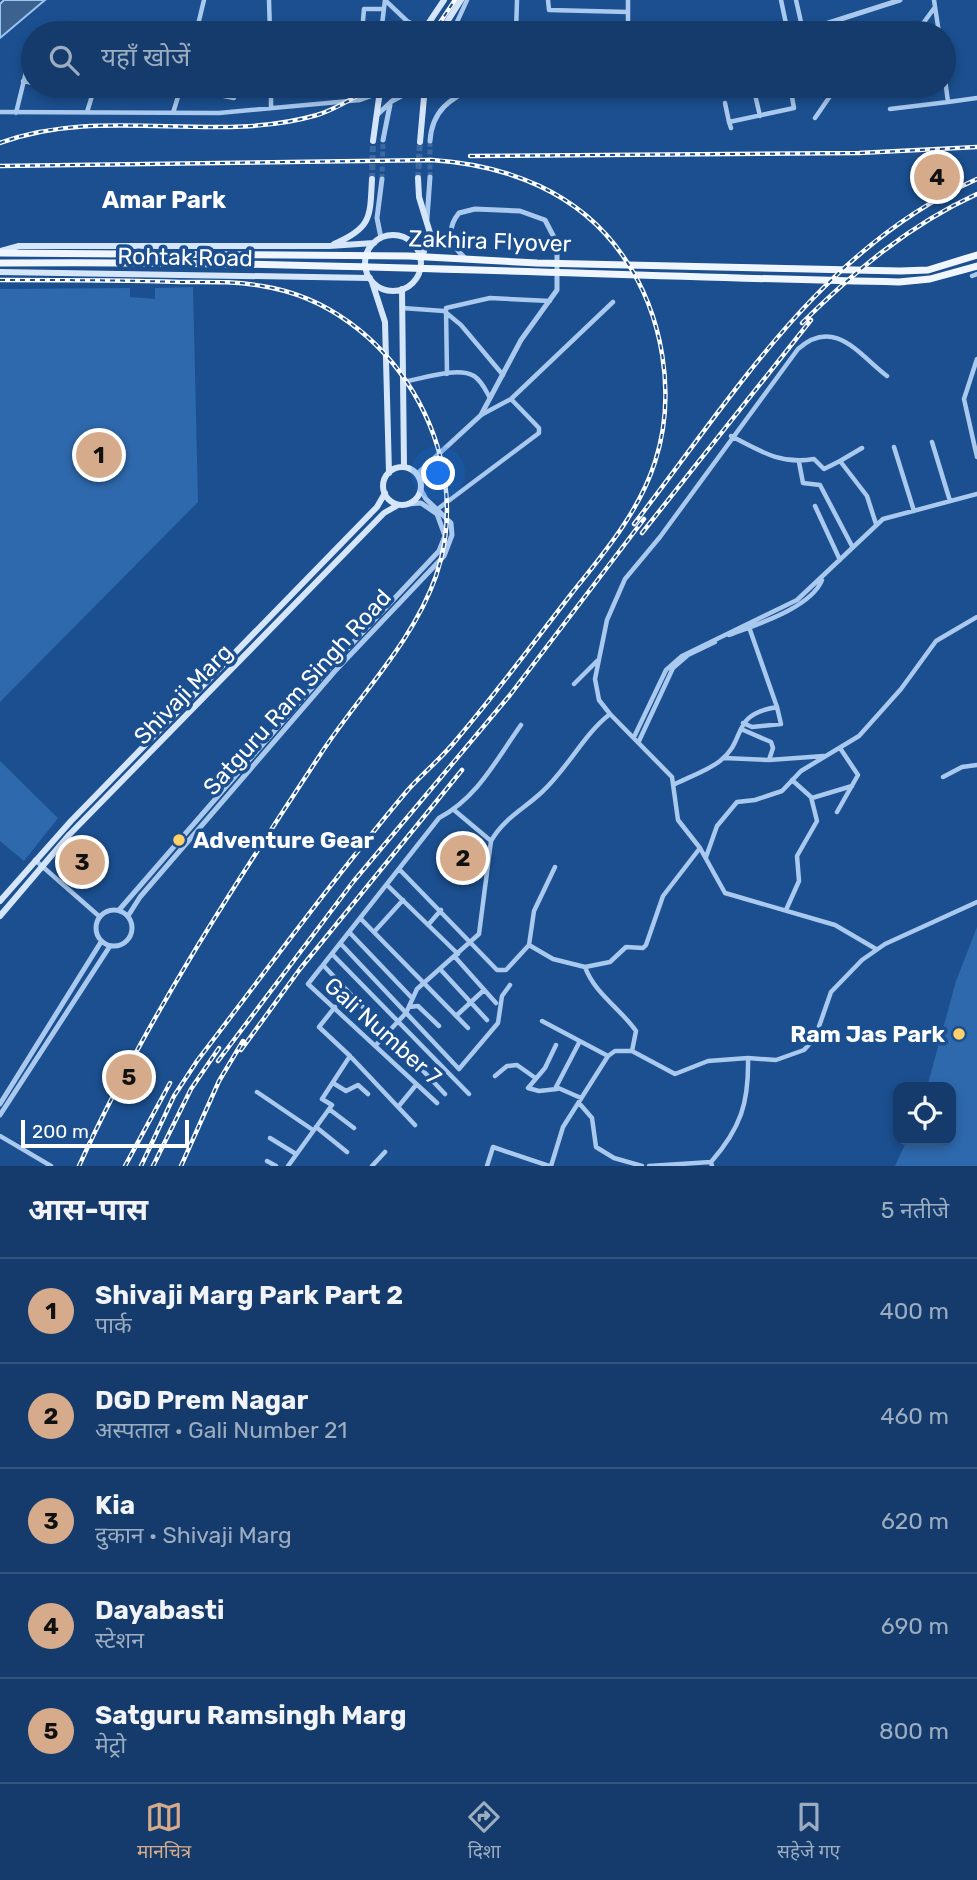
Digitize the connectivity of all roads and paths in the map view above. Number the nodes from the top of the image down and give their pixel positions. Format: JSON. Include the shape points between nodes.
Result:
{"nodes":[{"id":1,"x":204,"y":0,"type":"edge"},
{"id":2,"x":270,"y":0,"type":"edge"},
{"id":3,"x":385,"y":0,"type":"edge"},
{"id":4,"x":444,"y":0,"type":"edge"},
{"id":5,"x":461,"y":0,"type":"edge"},
{"id":6,"x":467,"y":0,"type":"edge"},
{"id":7,"x":517,"y":0,"type":"edge"},
{"id":8,"x":548,"y":0,"type":"edge"},
{"id":9,"x":628,"y":0,"type":"edge"},
{"id":10,"x":781,"y":0,"type":"edge"},
{"id":11,"x":796,"y":0,"type":"edge"},
{"id":12,"x":900,"y":0,"type":"edge"},
{"id":13,"x":934,"y":3,"type":"edge"},
{"id":14,"x":384,"y":9,"type":"junction"},
{"id":15,"x":628,"y":12,"type":"junction"},
{"id":16,"x":199,"y":21,"type":"edge"},
{"id":17,"x":270,"y":21,"type":"edge"},
{"id":18,"x":362,"y":21,"type":"edge"},
{"id":19,"x":382,"y":21,"type":"edge"},
{"id":20,"x":408,"y":21,"type":"edge"},
{"id":21,"x":432,"y":21,"type":"edge"},
{"id":22,"x":448,"y":21,"type":"edge"},
{"id":23,"x":457,"y":21,"type":"edge"},
{"id":24,"x":516,"y":21,"type":"edge"},
{"id":25,"x":628,"y":21,"type":"edge"},
{"id":26,"x":785,"y":21,"type":"edge"},
{"id":27,"x":799,"y":21,"type":"edge"},
{"id":28,"x":834,"y":21,"type":"edge"},
{"id":29,"x":923,"y":21,"type":"edge"},
{"id":30,"x":937,"y":21,"type":"edge"},
{"id":31,"x":21,"y":90,"type":"edge"},
{"id":32,"x":91,"y":98,"type":"edge"},
{"id":33,"x":177,"y":98,"type":"edge"},
{"id":34,"x":271,"y":98,"type":"edge"},
{"id":35,"x":366,"y":98,"type":"edge"},
{"id":36,"x":381,"y":98,"type":"edge"},
{"id":37,"x":398,"y":98,"type":"edge"},
{"id":38,"x":422,"y":98,"type":"edge"},
{"id":39,"x":457,"y":98,"type":"edge"},
{"id":40,"x":756,"y":98,"type":"edge"},
{"id":41,"x":792,"y":98,"type":"edge"},
{"id":42,"x":829,"y":98,"type":"edge"},
{"id":43,"x":947,"y":98,"type":"edge"},
{"id":44,"x":977,"y":98,"type":"edge"},
{"id":45,"x":392,"y":101,"type":"junction"},
{"id":46,"x":948,"y":102,"type":"junction"},
{"id":47,"x":725,"y":103,"type":"dead end"},
{"id":48,"x":271,"y":107,"type":"junction"},
{"id":49,"x":890,"y":109,"type":"dead end"},
{"id":50,"x":0,"y":112,"type":"edge"},
{"id":51,"x":16,"y":113,"type":"junction"},
{"id":52,"x":87,"y":113,"type":"junction"},
{"id":53,"x":173,"y":113,"type":"junction"},
{"id":54,"x":760,"y":116,"type":"junction"},
{"id":55,"x":375,"y":117,"type":"junction"},
{"id":56,"x":815,"y":118,"type":"dead end"},
{"id":57,"x":383,"y":140,"type":"tunnel mouth"},
{"id":58,"x":373,"y":141,"type":"tunnel mouth"},
{"id":59,"x":430,"y":141,"type":"tunnel mouth"},
{"id":60,"x":420,"y":142,"type":"tunnel mouth"},
{"id":61,"x":430,"y":177,"type":"tunnel mouth"},
{"id":62,"x":418,"y":178,"type":"tunnel mouth"},
{"id":63,"x":372,"y":179,"type":"tunnel mouth"},
{"id":64,"x":382,"y":179,"type":"tunnel mouth"},
{"id":65,"x":371,"y":211,"type":"junction"},
{"id":66,"x":377,"y":218,"type":"junction"},
{"id":67,"x":427,"y":221,"type":"junction"},
{"id":68,"x":377,"y":241,"type":"junction"},
{"id":69,"x":329,"y":246,"type":"junction"},
{"id":70,"x":0,"y":252,"type":"edge"},
{"id":71,"x":977,"y":255,"type":"edge"},
{"id":72,"x":466,"y":259,"type":"junction"},
{"id":73,"x":421,"y":261,"type":"junction"},
{"id":74,"x":0,"y":263,"type":"edge"},
{"id":75,"x":977,"y":266,"type":"edge"},
{"id":76,"x":0,"y":272,"type":"edge"},
{"id":77,"x":371,"y":280,"type":"junction"},
{"id":78,"x":402,"y":289,"type":"junction"},
{"id":79,"x":551,"y":302,"type":"junction"},
{"id":80,"x":613,"y":302,"type":"dead end"},
{"id":81,"x":402,"y":308,"type":"junction"},
{"id":82,"x":444,"y":311,"type":"junction"},
{"id":83,"x":977,"y":359,"type":"edge"},
{"id":84,"x":447,"y":374,"type":"junction"},
{"id":85,"x":504,"y":376,"type":"junction"},
{"id":86,"x":887,"y":376,"type":"dead end"},
{"id":87,"x":403,"y":382,"type":"junction"},
{"id":88,"x":511,"y":399,"type":"junction"},
{"id":89,"x":491,"y":400,"type":"junction"},
{"id":90,"x":481,"y":415,"type":"junction"},
{"id":91,"x":731,"y":436,"type":"junction"},
{"id":92,"x":932,"y":442,"type":"dead end"},
{"id":93,"x":894,"y":447,"type":"dead end"},
{"id":94,"x":862,"y":448,"type":"dead end"},
{"id":95,"x":977,"y":457,"type":"edge"},
{"id":96,"x":840,"y":461,"type":"junction"},
{"id":97,"x":799,"y":462,"type":"junction"},
{"id":98,"x":404,"y":467,"type":"junction"},
{"id":99,"x":389,"y":473,"type":"junction"},
{"id":100,"x":417,"y":474,"type":"junction"},
{"id":101,"x":421,"y":490,"type":"junction"},
{"id":102,"x":385,"y":493,"type":"junction"},
{"id":103,"x":977,"y":494,"type":"edge"},
{"id":104,"x":950,"y":500,"type":"junction"},
{"id":105,"x":408,"y":504,"type":"junction"},
{"id":106,"x":398,"y":505,"type":"junction"},
{"id":107,"x":815,"y":506,"type":"dead end"},
{"id":108,"x":439,"y":508,"type":"junction"},
{"id":109,"x":914,"y":511,"type":"junction"},
{"id":110,"x":876,"y":524,"type":"junction"},
{"id":111,"x":853,"y":546,"type":"junction"},
{"id":112,"x":840,"y":560,"type":"junction"},
{"id":113,"x":977,"y":617,"type":"edge"},
{"id":114,"x":749,"y":625,"type":"junction"},
{"id":115,"x":597,"y":660,"type":"junction"},
{"id":116,"x":574,"y":684,"type":"dead end"},
{"id":117,"x":777,"y":707,"type":"junction"},
{"id":118,"x":610,"y":713,"type":"junction"},
{"id":119,"x":521,"y":725,"type":"dead end"},
{"id":120,"x":742,"y":726,"type":"junction"},
{"id":121,"x":636,"y":739,"type":"junction"},
{"id":122,"x":840,"y":748,"type":"junction"},
{"id":123,"x":826,"y":756,"type":"junction"},
{"id":124,"x":723,"y":758,"type":"junction"},
{"id":125,"x":769,"y":760,"type":"junction"},
{"id":126,"x":977,"y":765,"type":"edge"},
{"id":127,"x":943,"y":777,"type":"dead end"},
{"id":128,"x":792,"y":780,"type":"junction"},
{"id":129,"x":675,"y":784,"type":"junction"},
{"id":130,"x":852,"y":786,"type":"junction"},
{"id":131,"x":812,"y":798,"type":"junction"},
{"id":132,"x":454,"y":810,"type":"junction"},
{"id":133,"x":837,"y":812,"type":"dead end"},
{"id":134,"x":491,"y":841,"type":"junction"},
{"id":135,"x":700,"y":848,"type":"junction"},
{"id":136,"x":705,"y":858,"type":"junction"},
{"id":137,"x":35,"y":860,"type":"junction"},
{"id":138,"x":41,"y":866,"type":"junction"},
{"id":139,"x":555,"y":867,"type":"dead end"},
{"id":140,"x":400,"y":870,"type":"junction"},
{"id":141,"x":387,"y":885,"type":"junction"},
{"id":142,"x":403,"y":900,"type":"junction"},
{"id":143,"x":0,"y":901,"type":"edge"},
{"id":144,"x":977,"y":902,"type":"edge"},
{"id":145,"x":119,"y":910,"type":"junction"},
{"id":146,"x":441,"y":910,"type":"junction"},
{"id":147,"x":786,"y":910,"type":"junction"},
{"id":148,"x":0,"y":916,"type":"edge"},
{"id":149,"x":128,"y":916,"type":"junction"},
{"id":150,"x":100,"y":917,"type":"junction"},
{"id":151,"x":361,"y":919,"type":"junction"},
{"id":152,"x":428,"y":925,"type":"junction"},
{"id":153,"x":374,"y":932,"type":"junction"},
{"id":154,"x":350,"y":933,"type":"junction"},
{"id":155,"x":101,"y":942,"type":"junction"},
{"id":156,"x":473,"y":942,"type":"junction"},
{"id":157,"x":341,"y":944,"type":"junction"},
{"id":158,"x":529,"y":945,"type":"junction"},
{"id":159,"x":110,"y":946,"type":"junction"},
{"id":160,"x":876,"y":949,"type":"junction"},
{"id":161,"x":332,"y":954,"type":"junction"},
{"id":162,"x":457,"y":955,"type":"junction"},
{"id":163,"x":323,"y":965,"type":"junction"},
{"id":164,"x":585,"y":967,"type":"junction"},
{"id":165,"x":440,"y":969,"type":"junction"},
{"id":166,"x":424,"y":983,"type":"junction"},
{"id":167,"x":510,"y":985,"type":"dead end"},
{"id":168,"x":484,"y":989,"type":"junction"},
{"id":169,"x":412,"y":998,"type":"junction"},
{"id":170,"x":471,"y":1002,"type":"junction"},
{"id":171,"x":496,"y":1003,"type":"dead end"},
{"id":172,"x":335,"y":1007,"type":"junction"},
{"id":173,"x":407,"y":1010,"type":"junction"},
{"id":174,"x":456,"y":1016,"type":"junction"},
{"id":175,"x":487,"y":1020,"type":"dead end"},
{"id":176,"x":542,"y":1021,"type":"dead end"},
{"id":177,"x":397,"y":1022,"type":"junction"},
{"id":178,"x":439,"y":1026,"type":"dead end"},
{"id":179,"x":467,"y":1028,"type":"dead end"},
{"id":180,"x":387,"y":1033,"type":"junction"},
{"id":181,"x":580,"y":1041,"type":"junction"},
{"id":182,"x":556,"y":1045,"type":"dead end"},
{"id":183,"x":375,"y":1046,"type":"junction"},
{"id":184,"x":632,"y":1051,"type":"junction"},
{"id":185,"x":350,"y":1056,"type":"junction"},
{"id":186,"x":608,"y":1056,"type":"junction"},
{"id":187,"x":748,"y":1058,"type":"junction"},
{"id":188,"x":495,"y":1076,"type":"dead end"},
{"id":189,"x":534,"y":1077,"type":"junction"},
{"id":190,"x":333,"y":1083,"type":"junction"},
{"id":191,"x":416,"y":1085,"type":"junction"},
{"id":192,"x":557,"y":1089,"type":"junction"},
{"id":193,"x":257,"y":1092,"type":"dead end"},
{"id":194,"x":368,"y":1094,"type":"dead end"},
{"id":195,"x":445,"y":1094,"type":"dead end"},
{"id":196,"x":469,"y":1094,"type":"dead end"},
{"id":197,"x":580,"y":1101,"type":"junction"},
{"id":198,"x":437,"y":1103,"type":"dead end"},
{"id":199,"x":0,"y":1104,"type":"edge"},
{"id":200,"x":398,"y":1107,"type":"junction"},
{"id":201,"x":330,"y":1108,"type":"junction"},
{"id":202,"x":0,"y":1115,"type":"edge"},
{"id":203,"x":415,"y":1125,"type":"dead end"},
{"id":204,"x":314,"y":1128,"type":"junction"},
{"id":205,"x":354,"y":1128,"type":"dead end"},
{"id":206,"x":0,"y":1136,"type":"edge"},
{"id":207,"x":270,"y":1138,"type":"dead end"},
{"id":208,"x":347,"y":1152,"type":"dead end"},
{"id":209,"x":385,"y":1152,"type":"dead end"},
{"id":210,"x":296,"y":1154,"type":"junction"},
{"id":211,"x":614,"y":1158,"type":"junction"},
{"id":212,"x":267,"y":1161,"type":"dead end"},
{"id":213,"x":712,"y":1164,"type":"edge"},
{"id":214,"x":51,"y":1166,"type":"edge"},
{"id":215,"x":276,"y":1166,"type":"edge"},
{"id":216,"x":288,"y":1166,"type":"edge"},
{"id":217,"x":372,"y":1166,"type":"edge"},
{"id":218,"x":487,"y":1166,"type":"edge"},
{"id":219,"x":551,"y":1166,"type":"edge"},
{"id":220,"x":611,"y":1166,"type":"edge"},
{"id":221,"x":642,"y":1166,"type":"edge"},
{"id":222,"x":649,"y":1166,"type":"edge"}],
"edges":[{"from":1,"to":16,"type":"street"},
{"from":2,"to":17,"type":"street"},
{"from":3,"to":14,"type":"street"},
{"from":3,"to":20,"type":"street"},
{"from":4,"to":21,"type":"main road"},
{"from":5,"to":22,"type":"main road"},
{"from":6,"to":23,"type":"street"},
{"from":7,"to":24,"type":"street"},
{"from":8,"to":15,"type":"street","via":[[549,10]]},
{"from":9,"to":15,"type":"street"},
{"from":10,"to":26,"type":"street"},
{"from":11,"to":27,"type":"street"},
{"from":12,"to":28,"type":"street"},
{"from":13,"to":29,"type":"street"},
{"from":13,"to":30,"type":"street"},
{"from":14,"to":18,"type":"street","via":[[363,9]]},
{"from":14,"to":19,"type":"street"},
{"from":15,"to":25,"type":"street"},
{"from":31,"to":51,"type":"street"},
{"from":32,"to":52,"type":"street"},
{"from":33,"to":53,"type":"street"},
{"from":34,"to":48,"type":"street"},
{"from":35,"to":48,"type":"street"},
{"from":36,"to":55,"type":"main road"},
{"from":37,"to":45,"type":"street"},
{"from":38,"to":60,"type":"main road"},
{"from":39,"to":59,"type":"street","via":[[441,108],[432,122]]},
{"from":40,"to":54,"type":"street"},
{"from":41,"to":54,"type":"street","via":[[793,108]]},
{"from":42,"to":56,"type":"street"},
{"from":43,"to":46,"type":"street"},
{"from":44,"to":46,"type":"street"},
{"from":45,"to":55,"type":"street"},
{"from":45,"to":57,"type":"street"},
{"from":46,"to":49,"type":"street"},
{"from":47,"to":54,"type":"street","via":[[730,125]]},
{"from":48,"to":53,"type":"street"},
{"from":50,"to":51,"type":"street"},
{"from":51,"to":52,"type":"street"},
{"from":52,"to":53,"type":"street"},
{"from":55,"to":58,"type":"main road"},
{"from":61,"to":67,"type":"street"},
{"from":62,"to":67,"type":"main road"},
{"from":63,"to":65,"type":"main road"},
{"from":64,"to":66,"type":"street"},
{"from":65,"to":66,"type":"main road"},
{"from":65,"to":69,"type":"main road","via":[[366,225]]},
{"from":66,"to":68,"type":"street"},
{"from":67,"to":73,"type":"main road","via":[[430,233]]},
{"from":68,"to":69,"type":"main road","name":"Rohtak Road"},
{"from":68,"to":73,"type":"main road","via":[[398,236],[407,239]]},
{"from":68,"to":77,"type":"main road","via":[[366,259]]},
{"from":69,"to":70,"type":"main road","name":"Rohtak Road","via":[[19,246]]},
{"from":70,"to":72,"type":"main road","name":"Zakhira Flyover"},
{"from":71,"to":72,"type":"main road","name":"Zakhira Flyover","via":[[928,270],[900,271]]},
{"from":72,"to":79,"type":"street","via":[[453,246],[451,225],[459,213],[520,211],[545,220],[557,243],[557,290]]},
{"from":73,"to":78,"type":"main road","via":[[414,281]]},
{"from":74,"to":75,"type":"main road","name":"Zakhira Flyover","via":[[408,266],[900,282]]},
{"from":76,"to":77,"type":"main road","name":"Rohtak Road"},
{"from":77,"to":78,"type":"main road","via":[[386,290]]},
{"from":77,"to":99,"type":"main road","via":[[385,322]]},
{"from":78,"to":81,"type":"main road"},
{"from":79,"to":82,"type":"street","via":[[490,298]]},
{"from":79,"to":85,"type":"street","via":[[521,340]]},
{"from":80,"to":88,"type":"street"},
{"from":81,"to":82,"type":"street"},
{"from":81,"to":87,"type":"main road"},
{"from":82,"to":84,"type":"street"},
{"from":82,"to":85,"type":"street"},
{"from":83,"to":95,"type":"street","via":[[964,399]]},
{"from":84,"to":87,"type":"street"},
{"from":84,"to":89,"type":"street","via":[[472,375]]},
{"from":85,"to":89,"type":"street"},
{"from":86,"to":91,"type":"street","via":[[842,339],[808,342],[794,353]]},
{"from":87,"to":98,"type":"main road"},
{"from":88,"to":90,"type":"street"},
{"from":88,"to":108,"type":"street","via":[[539,433]]},
{"from":89,"to":90,"type":"street"},
{"from":90,"to":100,"type":"street"},
{"from":91,"to":97,"type":"street","via":[[776,460]]},
{"from":91,"to":115,"type":"street","via":[[625,579],[607,620]]},
{"from":92,"to":104,"type":"street"},
{"from":93,"to":109,"type":"street"},
{"from":94,"to":96,"type":"street"},
{"from":96,"to":97,"type":"street","via":[[824,469],[814,458]]},
{"from":96,"to":110,"type":"street","via":[[867,496]]},
{"from":97,"to":111,"type":"street","via":[[803,483],[820,485]]},
{"from":98,"to":99,"type":"main road"},
{"from":98,"to":100,"type":"main road"},
{"from":99,"to":102,"type":"main road"},
{"from":100,"to":101,"type":"main road"},
{"from":101,"to":105,"type":"main road"},
{"from":101,"to":108,"type":"street","name":"Satguru Ram Singh Road"},
{"from":102,"to":106,"type":"main road"},
{"from":102,"to":137,"type":"main road","name":"Shivaji Marg","via":[[377,508]]},
{"from":103,"to":104,"type":"street"},
{"from":104,"to":109,"type":"street"},
{"from":105,"to":106,"type":"main road"},
{"from":105,"to":145,"type":"street","name":"Satguru Ram Singh Road","via":[[421,503],[440,520],[445,536],[439,551],[330,667]]},
{"from":106,"to":138,"type":"main road","name":"Shivaji Marg","via":[[384,513]]},
{"from":107,"to":112,"type":"street"},
{"from":108,"to":149,"type":"street","name":"Satguru Ram Singh Road","via":[[451,523],[444,556],[335,671]]},
{"from":109,"to":110,"type":"street"},
{"from":110,"to":111,"type":"street"},
{"from":111,"to":112,"type":"street"},
{"from":112,"to":114,"type":"street","via":[[793,603]]},
{"from":113,"to":122,"type":"street","via":[[936,641],[868,728]]},
{"from":114,"to":117,"type":"street"},
{"from":114,"to":121,"type":"street","via":[[696,647],[668,666]]},
{"from":115,"to":116,"type":"street"},
{"from":115,"to":118,"type":"street","via":[[599,700]]},
{"from":117,"to":120,"type":"street","via":[[759,710]]},
{"from":117,"to":120,"type":"street","via":[[781,724]]},
{"from":118,"to":121,"type":"street"},
{"from":118,"to":134,"type":"street","via":[[600,719],[571,761],[501,825]]},
{"from":119,"to":132,"type":"street","via":[[481,784]]},
{"from":120,"to":124,"type":"street"},
{"from":120,"to":125,"type":"street","via":[[771,742]]},
{"from":121,"to":129,"type":"street"},
{"from":122,"to":123,"type":"street"},
{"from":122,"to":130,"type":"street","via":[[858,775]]},
{"from":123,"to":125,"type":"street"},
{"from":123,"to":128,"type":"street"},
{"from":124,"to":125,"type":"street"},
{"from":124,"to":129,"type":"street"},
{"from":126,"to":127,"type":"street"},
{"from":128,"to":131,"type":"street"},
{"from":128,"to":136,"type":"street","via":[[782,791],[737,802],[717,826]]},
{"from":129,"to":135,"type":"street","via":[[678,820]]},
{"from":130,"to":131,"type":"street"},
{"from":130,"to":133,"type":"street"},
{"from":131,"to":147,"type":"street","via":[[817,821],[797,856],[799,881]]},
{"from":132,"to":134,"type":"street"},
{"from":132,"to":140,"type":"street","via":[[439,818]]},
{"from":134,"to":156,"type":"street","via":[[483,917]]},
{"from":135,"to":136,"type":"street"},
{"from":135,"to":164,"type":"street","via":[[663,896],[646,945],[626,947],[610,962]]},
{"from":136,"to":147,"type":"street","via":[[725,893]]},
{"from":137,"to":138,"type":"street"},
{"from":137,"to":143,"type":"main road","name":"Shivaji Marg"},
{"from":138,"to":148,"type":"main road","name":"Shivaji Marg"},
{"from":138,"to":150,"type":"street"},
{"from":139,"to":158,"type":"street","via":[[534,911]]},
{"from":140,"to":141,"type":"street"},
{"from":140,"to":146,"type":"street"},
{"from":141,"to":142,"type":"street"},
{"from":141,"to":151,"type":"street"},
{"from":142,"to":152,"type":"street"},
{"from":142,"to":153,"type":"street"},
{"from":144,"to":160,"type":"street"},
{"from":145,"to":149,"type":"street"},
{"from":145,"to":150,"type":"street"},
{"from":146,"to":152,"type":"street"},
{"from":146,"to":156,"type":"street"},
{"from":147,"to":160,"type":"street","via":[[843,928]]},
{"from":149,"to":159,"type":"street","via":[[132,923],[129,940]]},
{"from":150,"to":155,"type":"street","via":[[96,925]]},
{"from":151,"to":153,"type":"street"},
{"from":151,"to":154,"type":"street"},
{"from":152,"to":162,"type":"street"},
{"from":153,"to":166,"type":"street"},
{"from":154,"to":157,"type":"street"},
{"from":154,"to":169,"type":"street"},
{"from":155,"to":159,"type":"street"},
{"from":155,"to":199,"type":"street"},
{"from":156,"to":158,"type":"street","via":[[500,971]]},
{"from":156,"to":162,"type":"street"},
{"from":157,"to":161,"type":"street"},
{"from":157,"to":173,"type":"street"},
{"from":158,"to":164,"type":"street","via":[[553,959]]},
{"from":159,"to":202,"type":"street"},
{"from":160,"to":187,"type":"street","via":[[831,992],[809,1047],[776,1060]]},
{"from":161,"to":163,"type":"street"},
{"from":161,"to":177,"type":"street"},
{"from":162,"to":165,"type":"street"},
{"from":162,"to":168,"type":"street"},
{"from":163,"to":172,"type":"street","name":"Gali Number 7","via":[[308,984]]},
{"from":163,"to":180,"type":"street"},
{"from":164,"to":184,"type":"street","via":[[593,986],[636,1031]]},
{"from":165,"to":166,"type":"street"},
{"from":165,"to":170,"type":"street"},
{"from":166,"to":169,"type":"street"},
{"from":166,"to":174,"type":"street"},
{"from":167,"to":173,"type":"street","via":[[502,996],[498,1023],[459,1069]]},
{"from":168,"to":170,"type":"street"},
{"from":168,"to":171,"type":"street"},
{"from":169,"to":173,"type":"street"},
{"from":170,"to":174,"type":"street"},
{"from":170,"to":175,"type":"street"},
{"from":172,"to":183,"type":"street","name":"Gali Number 7"},
{"from":172,"to":185,"type":"street","via":[[319,1028]]},
{"from":173,"to":177,"type":"street"},
{"from":173,"to":178,"type":"street","via":[[418,1006]]},
{"from":174,"to":179,"type":"street"},
{"from":176,"to":181,"type":"street"},
{"from":177,"to":180,"type":"street"},
{"from":177,"to":196,"type":"street"},
{"from":180,"to":183,"type":"street"},
{"from":180,"to":195,"type":"street"},
{"from":181,"to":186,"type":"street"},
{"from":181,"to":192,"type":"street"},
{"from":182,"to":189,"type":"street","via":[[545,1068]]},
{"from":183,"to":191,"type":"street","name":"Gali Number 7"},
{"from":184,"to":186,"type":"street"},
{"from":184,"to":187,"type":"street","via":[[675,1074],[708,1060]]},
{"from":185,"to":190,"type":"street"},
{"from":185,"to":200,"type":"street"},
{"from":186,"to":197,"type":"street"},
{"from":187,"to":213,"type":"street","via":[[744,1104],[736,1131]]},
{"from":188,"to":189,"type":"street","via":[[517,1065]]},
{"from":189,"to":192,"type":"street","via":[[528,1088]]},
{"from":190,"to":194,"type":"street","via":[[346,1091],[358,1085]]},
{"from":190,"to":201,"type":"street","via":[[322,1099]]},
{"from":191,"to":198,"type":"street","name":"Gali Number 7"},
{"from":191,"to":200,"type":"street"},
{"from":192,"to":197,"type":"street"},
{"from":193,"to":204,"type":"street"},
{"from":197,"to":211,"type":"street","via":[[592,1118],[596,1147]]},
{"from":197,"to":219,"type":"street","via":[[559,1136]]},
{"from":200,"to":203,"type":"street"},
{"from":201,"to":204,"type":"street"},
{"from":201,"to":205,"type":"street"},
{"from":204,"to":208,"type":"street"},
{"from":204,"to":210,"type":"street"},
{"from":206,"to":214,"type":"street"},
{"from":207,"to":210,"type":"street"},
{"from":209,"to":217,"type":"street"},
{"from":210,"to":216,"type":"street"},
{"from":211,"to":220,"type":"street"},
{"from":211,"to":221,"type":"street"},
{"from":212,"to":215,"type":"street"},
{"from":213,"to":222,"type":"street"},
{"from":218,"to":219,"type":"street","via":[[493,1147]]}]}
